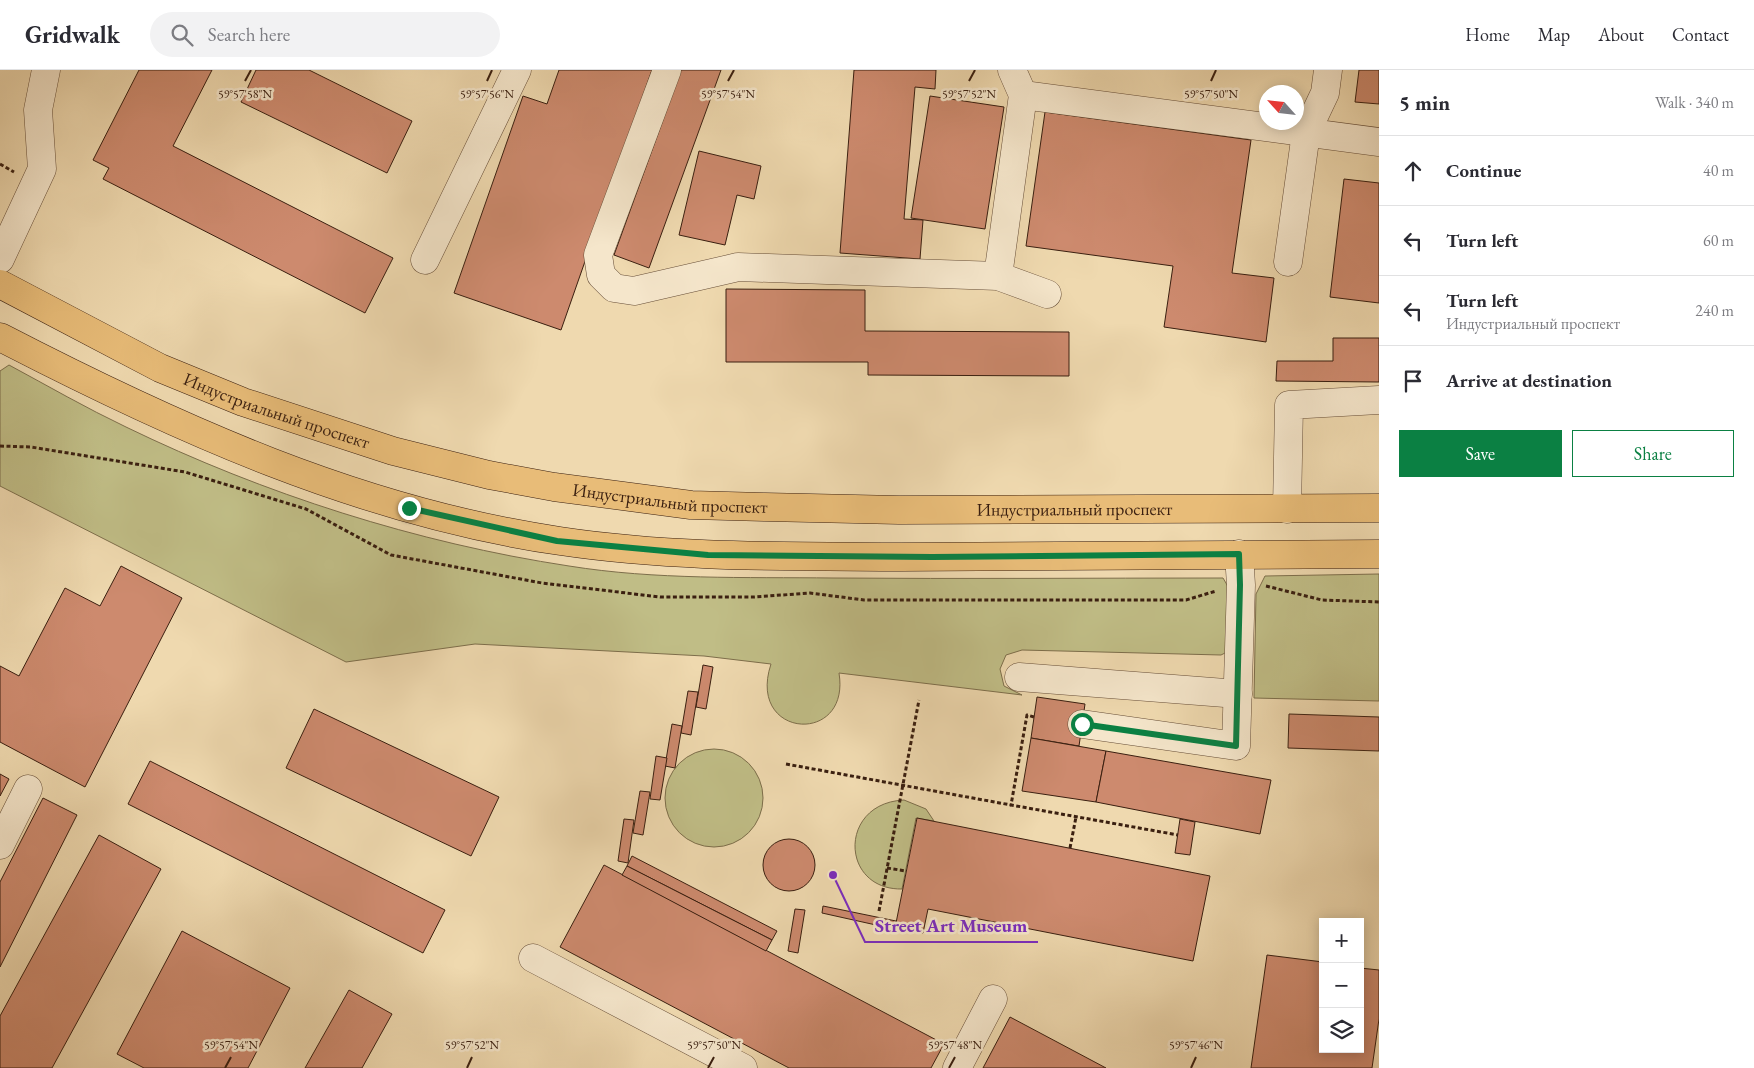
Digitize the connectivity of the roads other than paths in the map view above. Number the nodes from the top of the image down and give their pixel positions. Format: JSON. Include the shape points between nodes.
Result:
{"nodes":[{"id":1,"x":46,"y":70,"type":"edge"},
{"id":2,"x":517,"y":70,"type":"edge"},
{"id":3,"x":667,"y":70,"type":"edge"},
{"id":4,"x":1012,"y":70,"type":"edge"},
{"id":5,"x":1328,"y":70,"type":"edge"},
{"id":6,"x":1023,"y":95,"type":"junction"},
{"id":7,"x":1306,"y":133,"type":"junction"},
{"id":8,"x":1379,"y":142,"type":"edge"},
{"id":9,"x":0,"y":259,"type":"edge"},
{"id":10,"x":425,"y":260,"type":"dead end"},
{"id":11,"x":1288,"y":262,"type":"dead end"},
{"id":12,"x":998,"y":276,"type":"junction"},
{"id":13,"x":0,"y":284,"type":"edge"},
{"id":14,"x":1047,"y":294,"type":"dead end"},
{"id":15,"x":0,"y":337,"type":"edge"},
{"id":16,"x":1379,"y":400,"type":"edge"},
{"id":17,"x":1379,"y":508,"type":"edge"},
{"id":18,"x":1287,"y":509,"type":"junction"},
{"id":19,"x":1239,"y":554,"type":"junction"},
{"id":20,"x":1379,"y":554,"type":"edge"},
{"id":21,"x":1019,"y":677,"type":"dead end"},
{"id":22,"x":1238,"y":694,"type":"junction"},
{"id":23,"x":1082,"y":724,"type":"dead end"},
{"id":24,"x":28,"y":789,"type":"dead end"},
{"id":25,"x":0,"y":845,"type":"edge"},
{"id":26,"x":533,"y":958,"type":"dead end"},
{"id":27,"x":993,"y":999,"type":"dead end"},
{"id":28,"x":743,"y":1068,"type":"edge"},
{"id":29,"x":957,"y":1068,"type":"edge"}],
"edges":[{"from":1,"to":9,"type":"lane","via":[[38,110],[42,169]]},
{"from":2,"to":10,"type":"lane"},
{"from":3,"to":12,"type":"lane","via":[[598,255],[600,274],[614,288],[634,291],[738,267]]},
{"from":4,"to":6,"type":"lane"},
{"from":5,"to":7,"type":"lane","via":[[1325,93]]},
{"from":6,"to":7,"type":"lane"},
{"from":6,"to":12,"type":"lane"},
{"from":7,"to":8,"type":"lane"},
{"from":7,"to":11,"type":"lane"},
{"from":12,"to":14,"type":"lane"},
{"from":13,"to":18,"type":"main road","name":"Индустриальный проспект","via":[[160,368],[244,402],[393,451],[554,487],[691,505],[899,510]]},
{"from":15,"to":19,"type":"main road","via":[[101,389],[273,463],[409,508],[557,541],[708,555]]},
{"from":16,"to":18,"type":"lane","via":[[1289,405]]},
{"from":17,"to":18,"type":"main road","name":"Индустриальный проспект"},
{"from":19,"to":20,"type":"main road"},
{"from":19,"to":22,"type":"lane"},
{"from":21,"to":22,"type":"lane"},
{"from":22,"to":23,"type":"lane","via":[[1236,746]]},
{"from":24,"to":25,"type":"lane"},
{"from":26,"to":28,"type":"lane"},
{"from":27,"to":29,"type":"lane"}]}
